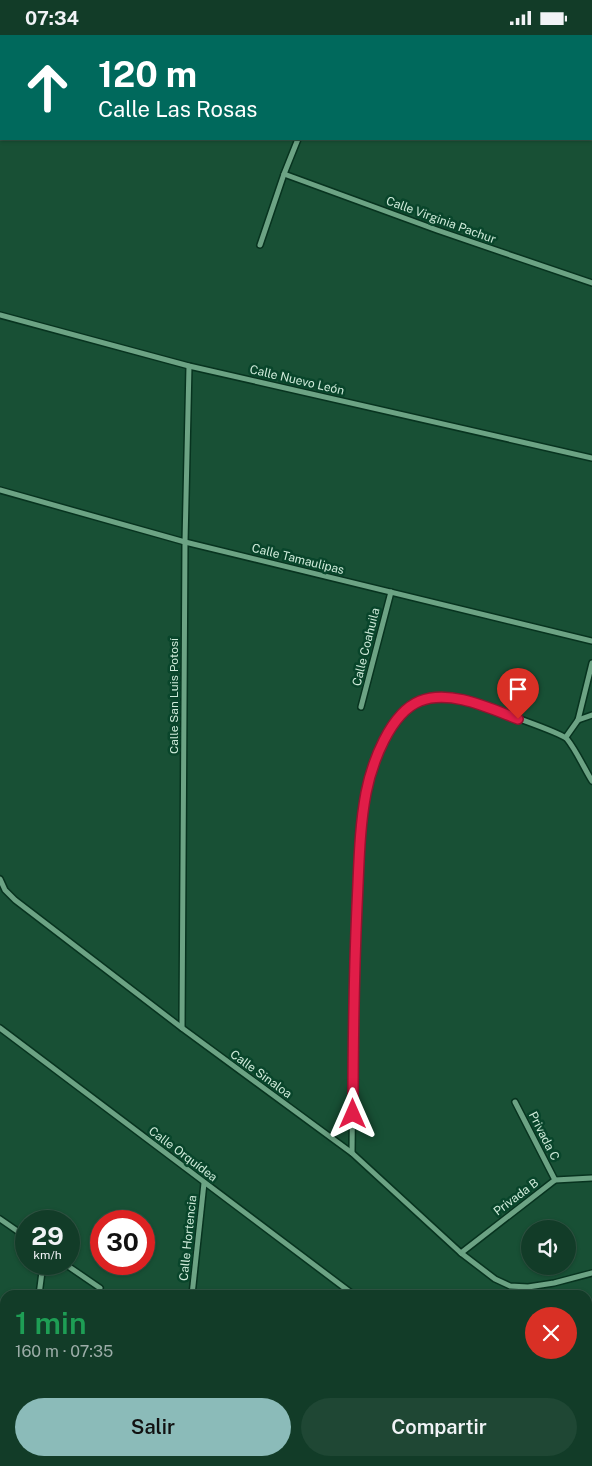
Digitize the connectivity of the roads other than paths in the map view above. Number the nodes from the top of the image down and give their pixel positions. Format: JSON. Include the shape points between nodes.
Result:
{"nodes":[{"id":1,"x":298,"y":140,"type":"edge"},
{"id":2,"x":284,"y":174,"type":"junction"},
{"id":3,"x":260,"y":245,"type":"dead end"},
{"id":4,"x":592,"y":283,"type":"edge"},
{"id":5,"x":0,"y":315,"type":"edge"},
{"id":6,"x":189,"y":365,"type":"junction"},
{"id":7,"x":592,"y":458,"type":"edge"},
{"id":8,"x":0,"y":491,"type":"edge"},
{"id":9,"x":185,"y":542,"type":"junction"},
{"id":10,"x":391,"y":592,"type":"junction"},
{"id":11,"x":592,"y":641,"type":"edge"},
{"id":12,"x":592,"y":663,"type":"edge"},
{"id":13,"x":361,"y":707,"type":"dead end"},
{"id":14,"x":592,"y":715,"type":"edge"},
{"id":15,"x":578,"y":720,"type":"junction"},
{"id":16,"x":566,"y":737,"type":"junction"},
{"id":17,"x":592,"y":781,"type":"edge"},
{"id":18,"x":0,"y":879,"type":"edge"},
{"id":19,"x":0,"y":1028,"type":"edge"},
{"id":20,"x":182,"y":1028,"type":"junction"},
{"id":21,"x":515,"y":1102,"type":"dead end"},
{"id":22,"x":352,"y":1153,"type":"junction"},
{"id":23,"x":592,"y":1178,"type":"edge"},
{"id":24,"x":555,"y":1180,"type":"junction"},
{"id":25,"x":204,"y":1183,"type":"junction"},
{"id":26,"x":0,"y":1219,"type":"edge"},
{"id":27,"x":15,"y":1229,"type":"edge"},
{"id":28,"x":461,"y":1253,"type":"junction"},
{"id":29,"x":592,"y":1273,"type":"edge"},
{"id":30,"x":80,"y":1274,"type":"edge"},
{"id":31,"x":42,"y":1275,"type":"edge"},
{"id":32,"x":100,"y":1288,"type":"dead end"},
{"id":33,"x":40,"y":1290,"type":"edge"},
{"id":34,"x":193,"y":1290,"type":"edge"},
{"id":35,"x":347,"y":1290,"type":"edge"}],
"edges":[{"from":1,"to":2,"type":"street"},
{"from":2,"to":3,"type":"street"},
{"from":2,"to":4,"type":"street","name":"Calle Virginia Pachur"},
{"from":5,"to":6,"type":"street","name":"Calle Nuevo León"},
{"from":6,"to":7,"type":"street","name":"Calle Nuevo León"},
{"from":6,"to":9,"type":"street","name":"Calle San Luis Potosí"},
{"from":8,"to":9,"type":"street","name":"Calle Tamaulipas"},
{"from":9,"to":10,"type":"street","name":"Calle Tamaulipas"},
{"from":9,"to":20,"type":"street","name":"Calle San Luis Potosí"},
{"from":10,"to":11,"type":"street","name":"Calle Tamaulipas"},
{"from":10,"to":13,"type":"street","name":"Calle Coahuila"},
{"from":12,"to":15,"type":"street"},
{"from":14,"to":15,"type":"street"},
{"from":15,"to":16,"type":"street"},
{"from":16,"to":17,"type":"street"},
{"from":16,"to":22,"type":"street","via":[[486,707],[443,696],[432,697],[409,707],[392,727],[376,757],[366,792],[360,835],[353,997]]},
{"from":18,"to":20,"type":"street","name":"Calle Sinaloa","via":[[15,900]]},
{"from":19,"to":25,"type":"street","name":"Calle Orquídea"},
{"from":20,"to":22,"type":"street","name":"Calle Sinaloa"},
{"from":21,"to":24,"type":"street","name":"Privada C"},
{"from":22,"to":28,"type":"street","name":"Calle Sinaloa"},
{"from":23,"to":24,"type":"street","name":"Privada B"},
{"from":24,"to":28,"type":"street","name":"Privada B"},
{"from":25,"to":34,"type":"street","name":"Calle Hortencia"},
{"from":25,"to":35,"type":"street","name":"Calle Orquídea"},
{"from":26,"to":27,"type":"street"},
{"from":28,"to":29,"type":"street","name":"Calle Sinaloa","via":[[494,1279],[510,1286],[554,1283]]},
{"from":30,"to":32,"type":"street"},
{"from":31,"to":33,"type":"street"}]}
